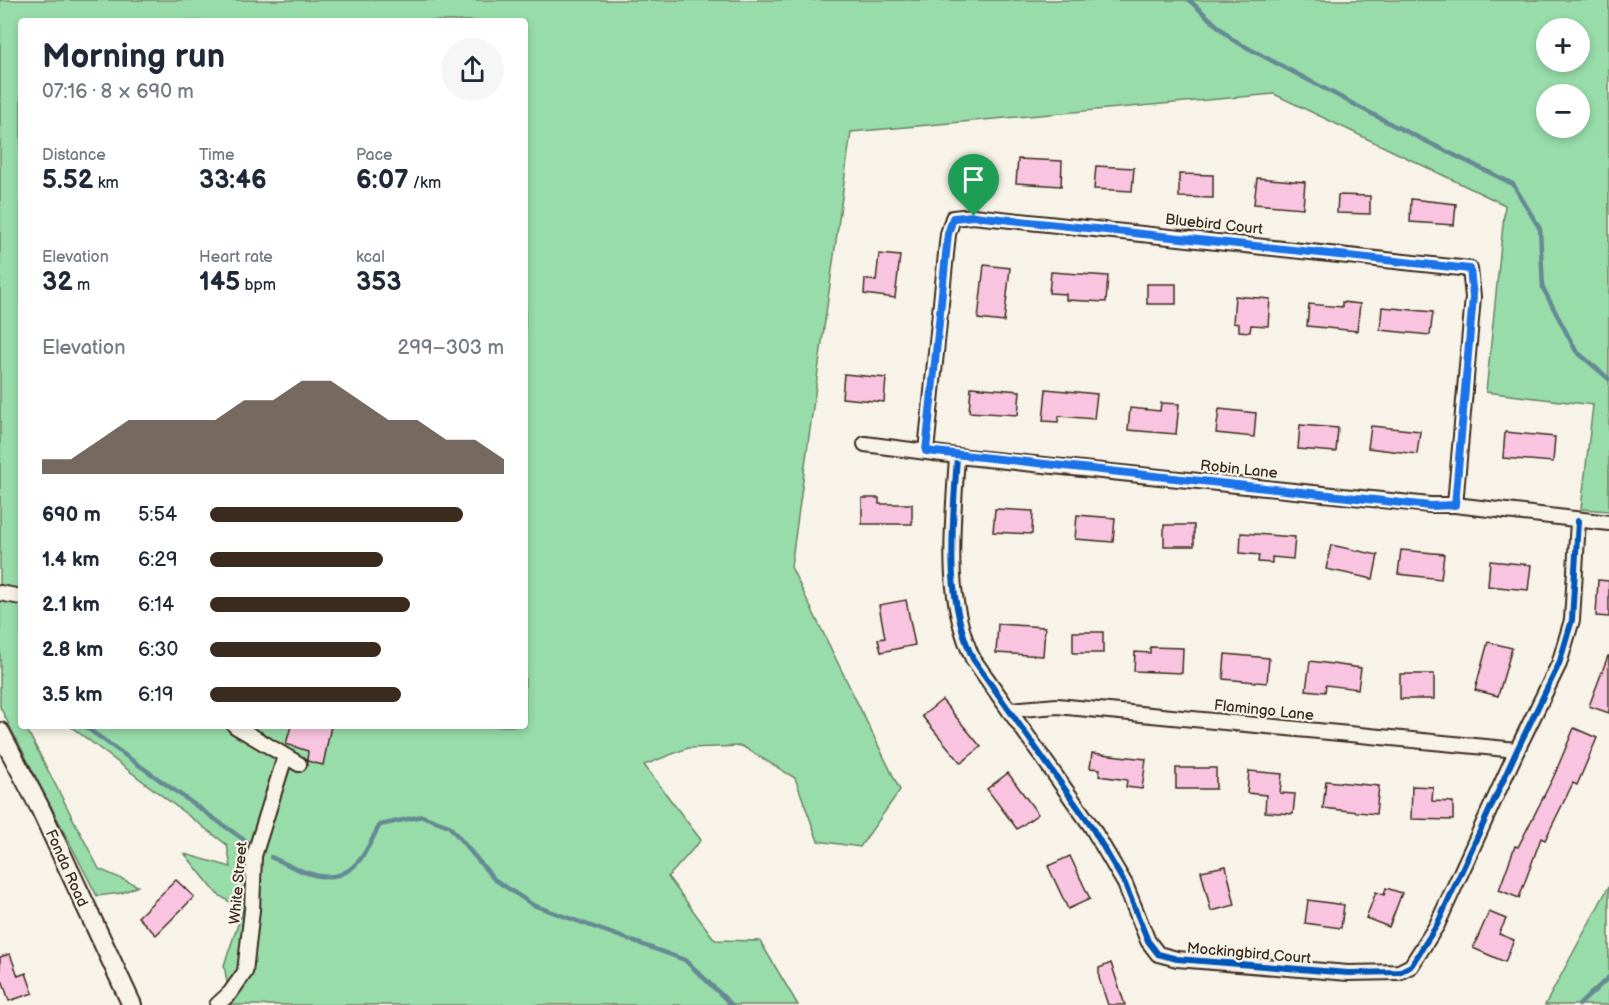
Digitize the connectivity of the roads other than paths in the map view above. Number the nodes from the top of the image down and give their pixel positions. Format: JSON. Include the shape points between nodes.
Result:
{"nodes":[{"id":1,"x":865,"y":444,"type":"dead end"},
{"id":2,"x":926,"y":451,"type":"junction"},
{"id":3,"x":957,"y":456,"type":"junction"},
{"id":4,"x":1455,"y":505,"type":"junction"},
{"id":5,"x":1578,"y":521,"type":"junction"},
{"id":6,"x":1609,"y":523,"type":"edge"},
{"id":7,"x":0,"y":593,"type":"edge"},
{"id":8,"x":18,"y":596,"type":"edge"},
{"id":9,"x":1009,"y":710,"type":"junction"},
{"id":10,"x":240,"y":729,"type":"edge"},
{"id":11,"x":261,"y":729,"type":"edge"},
{"id":12,"x":0,"y":732,"type":"edge"},
{"id":13,"x":258,"y":740,"type":"junction"},
{"id":14,"x":1517,"y":750,"type":"junction"},
{"id":15,"x":285,"y":757,"type":"junction"},
{"id":16,"x":299,"y":764,"type":"dead end"},
{"id":17,"x":132,"y":1005,"type":"edge"},
{"id":18,"x":217,"y":1005,"type":"edge"}],
"edges":[{"from":1,"to":2,"type":"street","name":"Robin Lane"},
{"from":2,"to":3,"type":"street","name":"Robin Lane"},
{"from":2,"to":4,"type":"street","name":"Bluebird Court","via":[[948,234],[953,218],[974,216],[1470,269],[1473,297]]},
{"from":3,"to":4,"type":"street","name":"Robin Lane","via":[[1430,506]]},
{"from":3,"to":9,"type":"street","name":"Mockingbird Court","via":[[951,578],[962,634],[973,658]]},
{"from":4,"to":5,"type":"street","name":"Robin Lane"},
{"from":5,"to":6,"type":"street","name":"Robin Lane"},
{"from":5,"to":14,"type":"street","name":"Mockingbird Court","via":[[1568,639]]},
{"from":7,"to":8,"type":"street"},
{"from":9,"to":14,"type":"street","name":"Flamingo Lane","via":[[1057,706]]},
{"from":9,"to":14,"type":"street","name":"Mockingbird Court","via":[[1091,826],[1125,884],[1148,941],[1158,954],[1177,959],[1347,973],[1399,972],[1411,966],[1437,925]]},
{"from":10,"to":13,"type":"street"},
{"from":11,"to":13,"type":"street"},
{"from":12,"to":17,"type":"street","name":"Fonda Road"},
{"from":13,"to":15,"type":"street"},
{"from":15,"to":16,"type":"street"},
{"from":15,"to":18,"type":"street","name":"White Street","via":[[254,856],[245,972]]}]}
